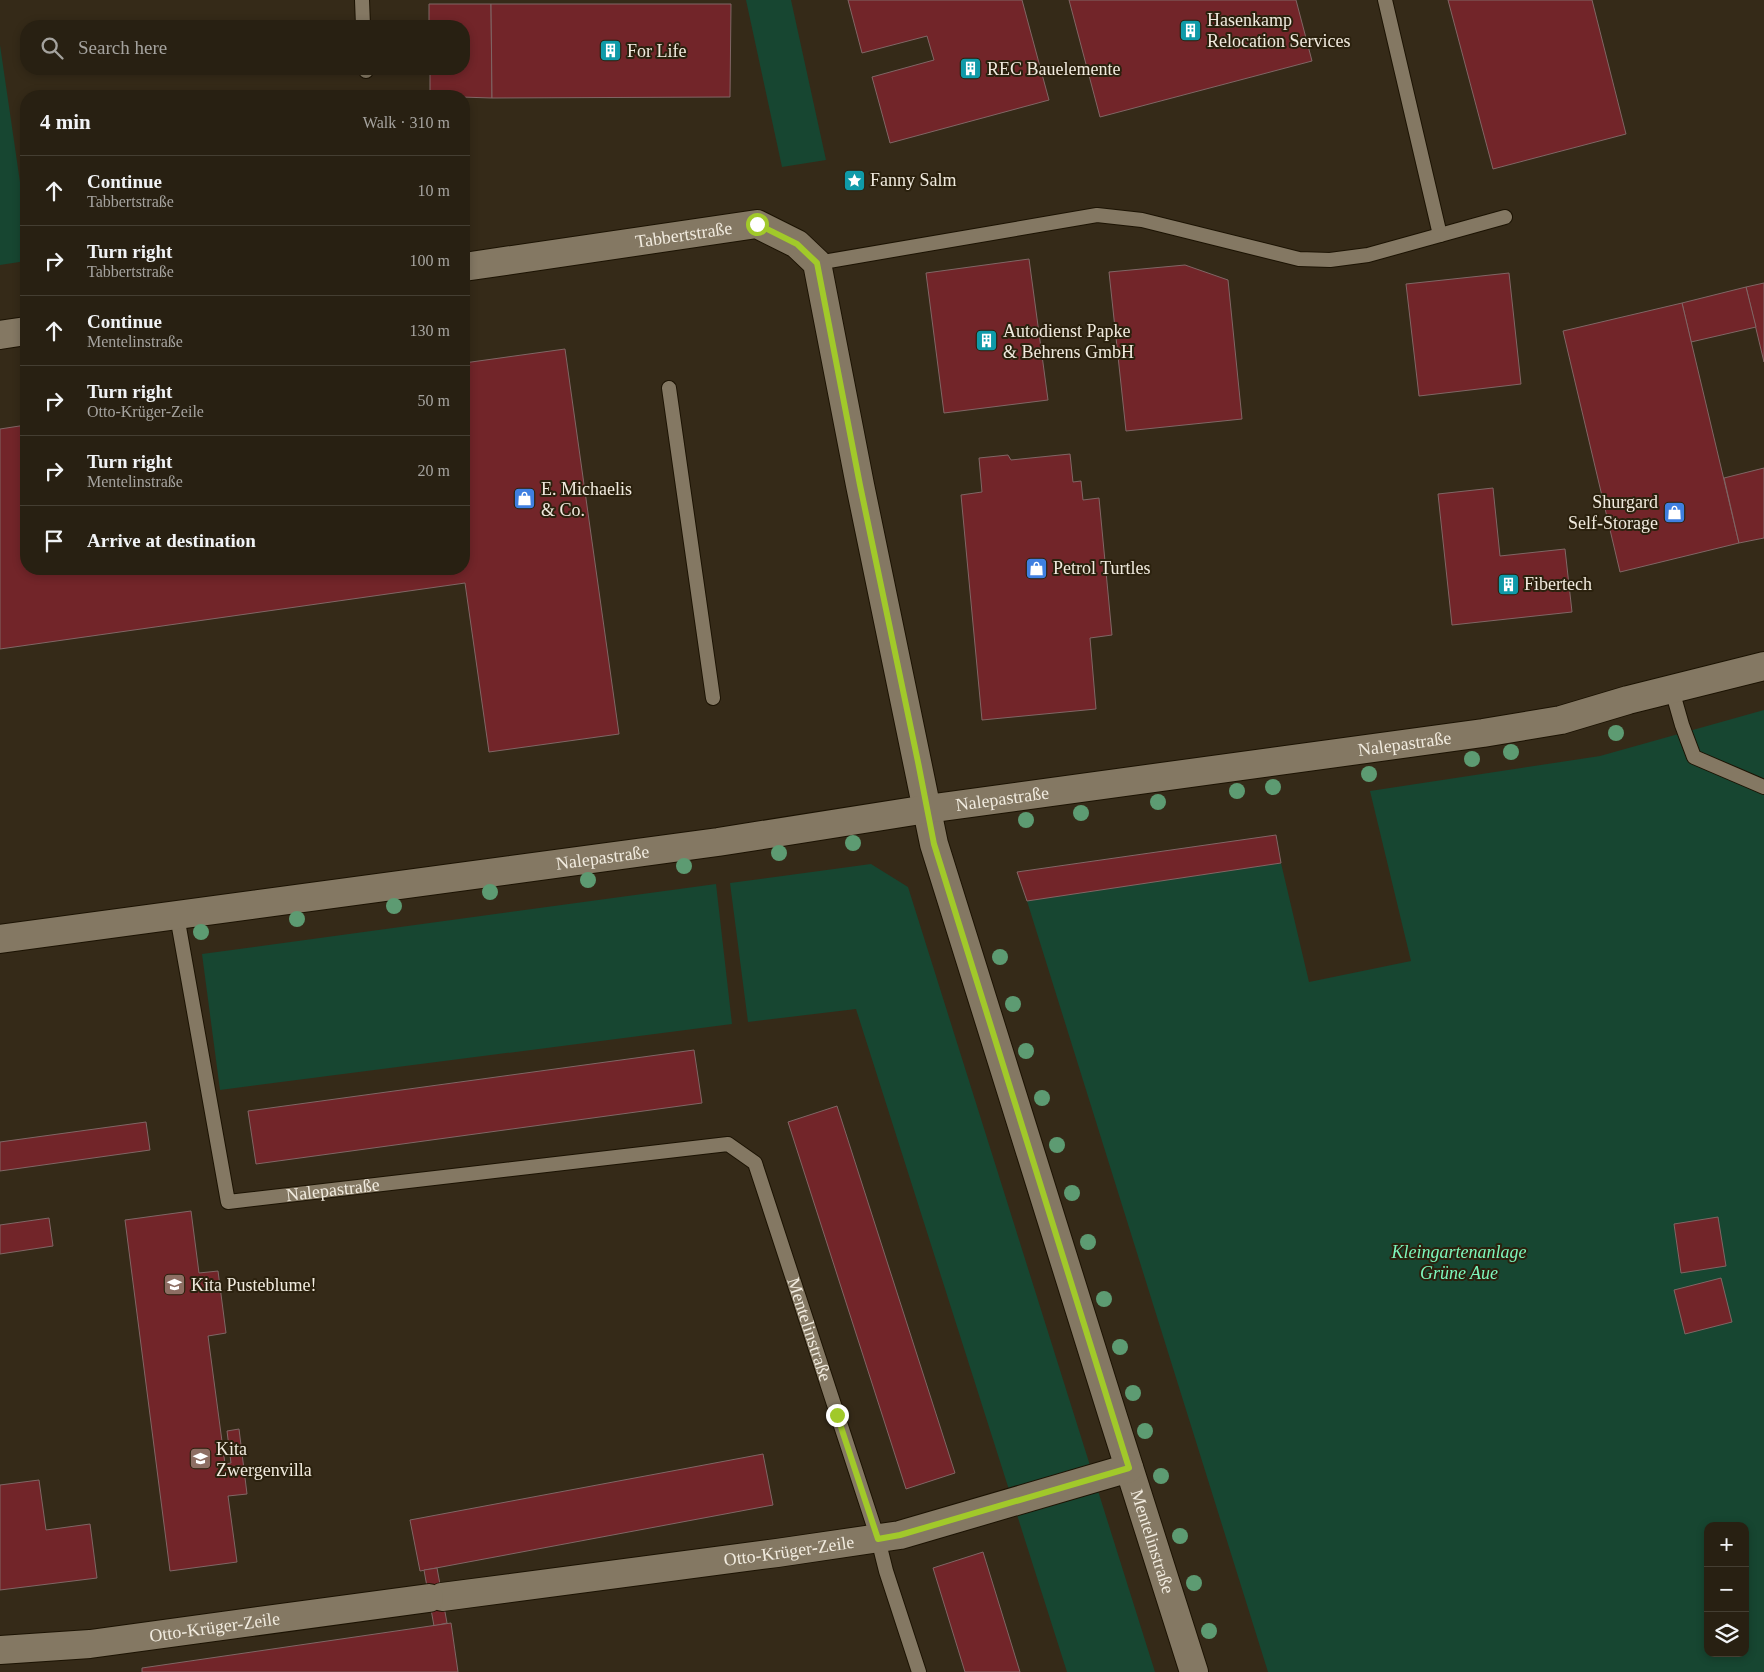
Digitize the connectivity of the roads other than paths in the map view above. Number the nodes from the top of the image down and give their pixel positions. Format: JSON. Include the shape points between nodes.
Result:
{"nodes":[{"id":1,"x":362,"y":0,"type":"edge"},
{"id":2,"x":1385,"y":0,"type":"edge"},
{"id":3,"x":363,"y":20,"type":"edge"},
{"id":4,"x":1505,"y":217,"type":"dead end"},
{"id":5,"x":1440,"y":235,"type":"junction"},
{"id":6,"x":817,"y":263,"type":"junction"},
{"id":7,"x":470,"y":266,"type":"edge"},
{"id":8,"x":20,"y":332,"type":"edge"},
{"id":9,"x":0,"y":334,"type":"edge"},
{"id":10,"x":669,"y":388,"type":"dead end"},
{"id":11,"x":1764,"y":666,"type":"edge"},
{"id":12,"x":1672,"y":690,"type":"junction"},
{"id":13,"x":713,"y":698,"type":"dead end"},
{"id":14,"x":1764,"y":787,"type":"edge"},
{"id":15,"x":927,"y":809,"type":"junction"},
{"id":16,"x":177,"y":916,"type":"junction"},
{"id":17,"x":0,"y":940,"type":"edge"},
{"id":18,"x":728,"y":1144,"type":"joint"},
{"id":19,"x":1129,"y":1468,"type":"junction"},
{"id":20,"x":878,"y":1539,"type":"junction"},
{"id":21,"x":0,"y":1650,"type":"edge"},
{"id":22,"x":919,"y":1672,"type":"edge"},
{"id":23,"x":1194,"y":1672,"type":"edge"}],
"edges":[{"from":1,"to":3,"type":"lane"},
{"from":2,"to":5,"type":"lane"},
{"from":4,"to":5,"type":"lane"},
{"from":5,"to":6,"type":"lane","via":[[1368,255],[1330,260],[1299,259],[1142,220],[1097,215]]},
{"from":6,"to":7,"type":"street","name":"Tabbertstraße","via":[[797,244],[757,224]]},
{"from":6,"to":15,"type":"street"},
{"from":8,"to":9,"type":"street"},
{"from":10,"to":13,"type":"lane"},
{"from":11,"to":12,"type":"street","name":"Nalepastraße"},
{"from":12,"to":14,"type":"lane","via":[[1694,757]]},
{"from":12,"to":15,"type":"street","name":"Nalepastraße","via":[[1561,720],[1483,733]]},
{"from":15,"to":16,"type":"street","name":"Nalepastraße","via":[[718,842]]},
{"from":15,"to":19,"type":"street","name":"Mentelinstraße","via":[[943,874]]},
{"from":16,"to":17,"type":"street","name":"Nalepastraße"},
{"from":16,"to":18,"type":"lane","name":"Nalepastraße","via":[[228,1202]]},
{"from":18,"to":20,"type":"lane","name":"Mentelinstraße","via":[[755,1163]]},
{"from":19,"to":20,"type":"street","name":"Otto-Krüger-Zeile"},
{"from":19,"to":23,"type":"street","name":"Mentelinstraße"},
{"from":20,"to":21,"type":"street","name":"Otto-Krüger-Zeile","via":[[90,1644]]},
{"from":20,"to":22,"type":"lane","name":"Mentelinstraße"}]}
